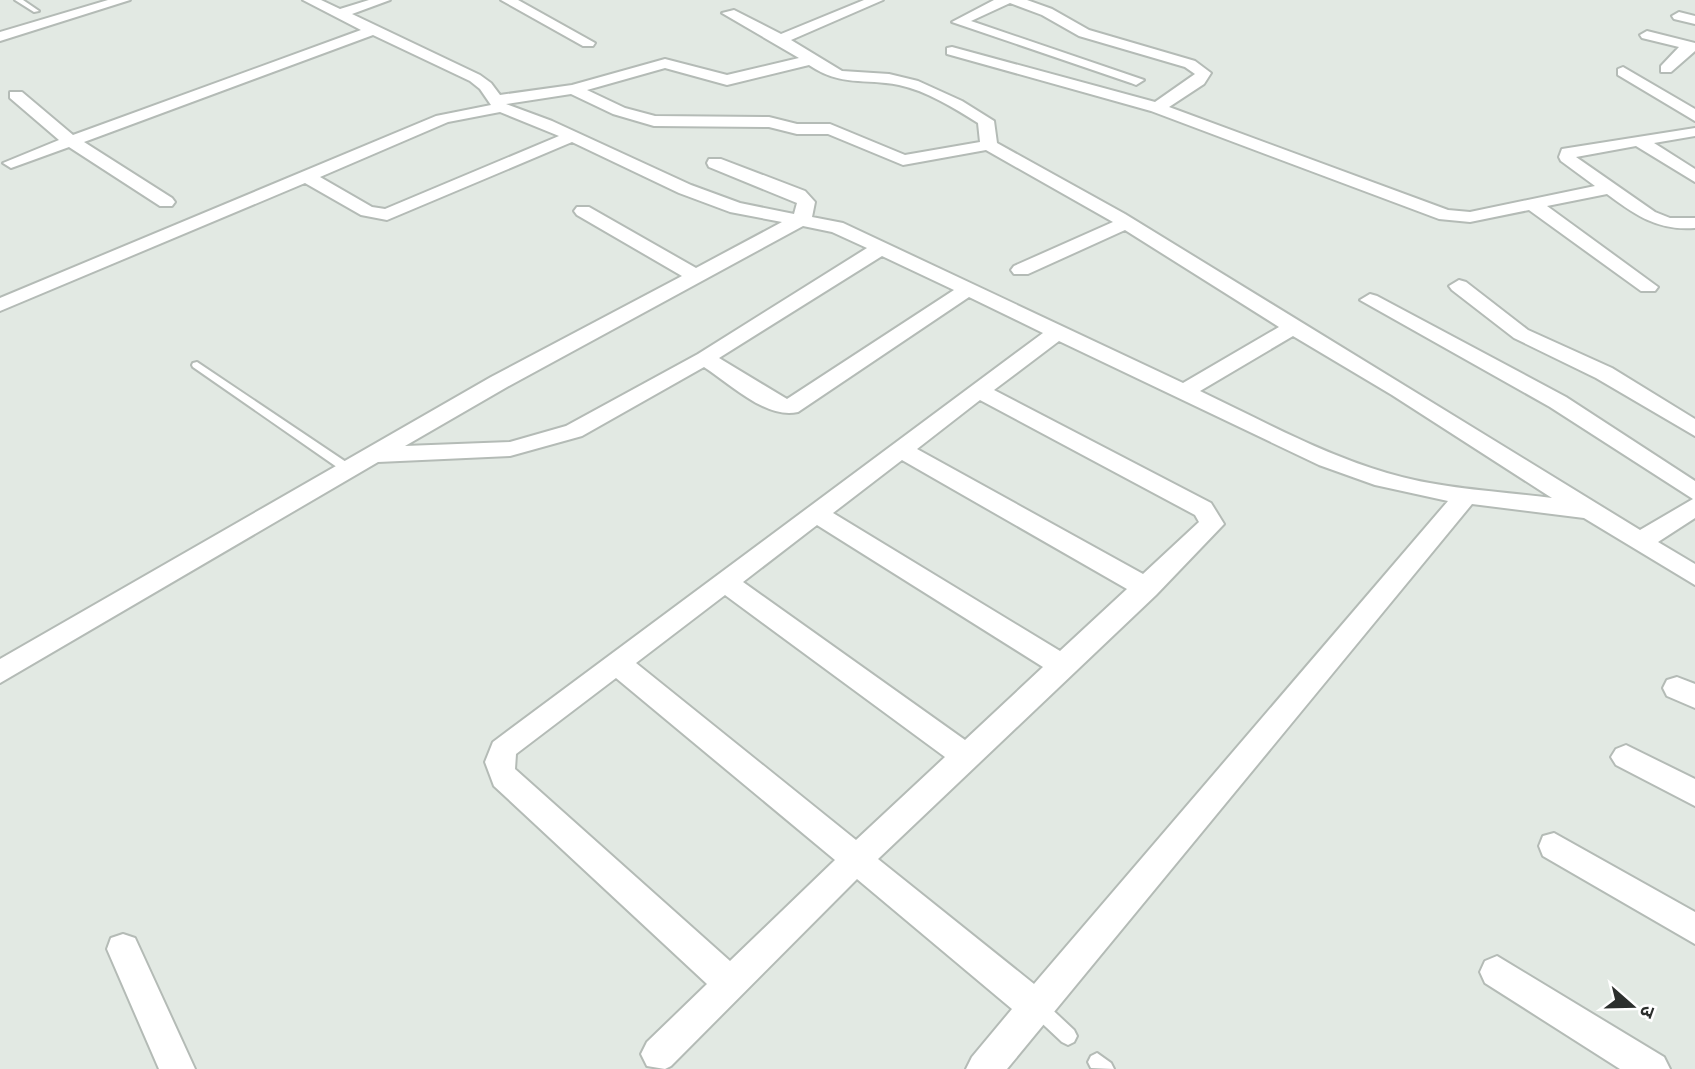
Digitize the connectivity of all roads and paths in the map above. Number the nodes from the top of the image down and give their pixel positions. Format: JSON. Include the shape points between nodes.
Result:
{"nodes":[{"id":1,"x":18,"y":0,"type":"edge"},
{"id":2,"x":123,"y":0,"type":"edge"},
{"id":3,"x":310,"y":0,"type":"edge"},
{"id":4,"x":383,"y":0,"type":"edge"},
{"id":5,"x":508,"y":0,"type":"edge"},
{"id":6,"x":876,"y":0,"type":"edge"},
{"id":7,"x":1005,"y":0,"type":"edge"},
{"id":8,"x":1014,"y":0,"type":"edge"},
{"id":9,"x":36,"y":11,"type":"dead end"},
{"id":10,"x":729,"y":13,"type":"dead end"},
{"id":11,"x":340,"y":14,"type":"junction"},
{"id":12,"x":1679,"y":16,"type":"dead end"},
{"id":13,"x":1695,"y":20,"type":"edge"},
{"id":14,"x":1068,"y":26,"type":"junction"},
{"id":15,"x":373,"y":30,"type":"junction"},
{"id":16,"x":1647,"y":35,"type":"dead end"},
{"id":17,"x":0,"y":37,"type":"edge"},
{"id":18,"x":780,"y":39,"type":"junction"},
{"id":19,"x":588,"y":43,"type":"dead end"},
{"id":20,"x":1030,"y":46,"type":"junction"},
{"id":21,"x":1692,"y":47,"type":"edge"},
{"id":22,"x":952,"y":51,"type":"dead end"},
{"id":23,"x":811,"y":60,"type":"junction"},
{"id":24,"x":1000,"y":62,"type":"junction"},
{"id":25,"x":1666,"y":69,"type":"dead end"},
{"id":26,"x":1623,"y":72,"type":"dead end"},
{"id":27,"x":1136,"y":80,"type":"dead end"},
{"id":28,"x":573,"y":89,"type":"junction"},
{"id":29,"x":16,"y":95,"type":"dead end"},
{"id":30,"x":497,"y":104,"type":"junction"},
{"id":31,"x":1157,"y":108,"type":"junction"},
{"id":32,"x":1693,"y":124,"type":"edge"},
{"id":33,"x":573,"y":136,"type":"junction"},
{"id":34,"x":71,"y":141,"type":"junction"},
{"id":35,"x":1639,"y":141,"type":"junction"},
{"id":36,"x":989,"y":145,"type":"junction"},
{"id":37,"x":11,"y":163,"type":"dead end"},
{"id":38,"x":715,"y":163,"type":"dead end"},
{"id":39,"x":306,"y":176,"type":"junction"},
{"id":40,"x":1695,"y":177,"type":"edge"},
{"id":41,"x":1610,"y":188,"type":"junction"},
{"id":42,"x":166,"y":202,"type":"dead end"},
{"id":43,"x":1532,"y":204,"type":"junction"},
{"id":44,"x":583,"y":211,"type":"dead end"},
{"id":45,"x":802,"y":219,"type":"junction"},
{"id":46,"x":1126,"y":223,"type":"junction"},
{"id":47,"x":1695,"y":223,"type":"edge"},
{"id":48,"x":881,"y":248,"type":"junction"},
{"id":49,"x":1021,"y":270,"type":"dead end"},
{"id":50,"x":696,"y":276,"type":"junction"},
{"id":51,"x":1459,"y":286,"type":"dead end"},
{"id":52,"x":1648,"y":287,"type":"dead end"},
{"id":53,"x":967,"y":290,"type":"junction"},
{"id":54,"x":1370,"y":300,"type":"dead end"},
{"id":55,"x":0,"y":305,"type":"edge"},
{"id":56,"x":1294,"y":327,"type":"junction"},
{"id":57,"x":1056,"y":333,"type":"junction"},
{"id":58,"x":1532,"y":341,"type":"junction"},
{"id":59,"x":705,"y":358,"type":"junction"},
{"id":60,"x":1492,"y":363,"type":"junction"},
{"id":61,"x":197,"y":365,"type":"dead end"},
{"id":62,"x":979,"y":391,"type":"junction"},
{"id":63,"x":1181,"y":393,"type":"junction"},
{"id":64,"x":1695,"y":429,"type":"edge"},
{"id":65,"x":901,"y":450,"type":"junction"},
{"id":66,"x":372,"y":456,"type":"junction"},
{"id":67,"x":348,"y":470,"type":"junction"},
{"id":68,"x":1695,"y":492,"type":"edge"},
{"id":69,"x":1465,"y":497,"type":"junction"},
{"id":70,"x":1695,"y":507,"type":"edge"},
{"id":71,"x":1590,"y":511,"type":"junction"},
{"id":72,"x":816,"y":513,"type":"junction"},
{"id":73,"x":1641,"y":541,"type":"junction"},
{"id":74,"x":1695,"y":576,"type":"edge"},
{"id":75,"x":725,"y":582,"type":"junction"},
{"id":76,"x":1147,"y":588,"type":"junction"},
{"id":77,"x":617,"y":663,"type":"junction"},
{"id":78,"x":1063,"y":666,"type":"junction"},
{"id":79,"x":0,"y":672,"type":"edge"},
{"id":80,"x":967,"y":757,"type":"junction"},
{"id":81,"x":1626,"y":757,"type":"dead end"},
{"id":82,"x":1695,"y":793,"type":"edge"},
{"id":83,"x":1554,"y":846,"type":"dead end"},
{"id":84,"x":856,"y":860,"type":"junction"},
{"id":85,"x":1695,"y":929,"type":"edge"},
{"id":86,"x":123,"y":949,"type":"dead end"},
{"id":87,"x":1497,"y":971,"type":"dead end"},
{"id":88,"x":730,"y":984,"type":"junction"},
{"id":89,"x":1036,"y":1007,"type":"junction"},
{"id":90,"x":1068,"y":1036,"type":"dead end"},
{"id":91,"x":659,"y":1054,"type":"dead end"},
{"id":92,"x":177,"y":1069,"type":"edge"},
{"id":93,"x":984,"y":1069,"type":"edge"},
{"id":94,"x":1653,"y":1069,"type":"edge"}],
"edges":[{"from":1,"to":9,"type":"lane"},
{"from":2,"to":17,"type":"street"},
{"from":3,"to":11,"type":"street"},
{"from":4,"to":11,"type":"street"},
{"from":5,"to":19,"type":"street"},
{"from":6,"to":18,"type":"street"},
{"from":7,"to":20,"type":"street","via":[[960,22]]},
{"from":8,"to":14,"type":"street","via":[[1047,12]]},
{"from":10,"to":18,"type":"street"},
{"from":11,"to":15,"type":"street"},
{"from":12,"to":13,"type":"street"},
{"from":14,"to":20,"type":"street"},
{"from":14,"to":31,"type":"street","via":[[1190,64],[1203,73],[1199,81]]},
{"from":15,"to":30,"type":"street","via":[[475,78]]},
{"from":15,"to":34,"type":"street"},
{"from":16,"to":21,"type":"street"},
{"from":18,"to":23,"type":"street"},
{"from":20,"to":24,"type":"street"},
{"from":20,"to":27,"type":"street"},
{"from":21,"to":25,"type":"street"},
{"from":22,"to":24,"type":"street"},
{"from":23,"to":28,"type":"street","via":[[727,80],[664,63]]},
{"from":23,"to":36,"type":"street","via":[[833,76],[902,81],[933,94],[986,121]]},
{"from":24,"to":31,"type":"street"},
{"from":26,"to":32,"type":"street"},
{"from":28,"to":30,"type":"street"},
{"from":28,"to":36,"type":"street","via":[[619,111],[654,121],[769,122],[830,130],[903,160]]},
{"from":29,"to":34,"type":"street"},
{"from":30,"to":33,"type":"street"},
{"from":30,"to":39,"type":"street","via":[[482,114],[442,119]]},
{"from":31,"to":43,"type":"street","via":[[1445,215],[1470,217]]},
{"from":32,"to":35,"type":"street"},
{"from":33,"to":39,"type":"street","via":[[387,215],[367,211]]},
{"from":33,"to":45,"type":"street","via":[[710,199],[761,214]]},
{"from":34,"to":37,"type":"street"},
{"from":34,"to":42,"type":"street"},
{"from":35,"to":40,"type":"street"},
{"from":35,"to":41,"type":"street","via":[[1568,153],[1572,162]]},
{"from":36,"to":46,"type":"street"},
{"from":38,"to":45,"type":"street","via":[[799,195],[806,202]]},
{"from":39,"to":55,"type":"street"},
{"from":41,"to":43,"type":"street"},
{"from":41,"to":47,"type":"street","via":[[1658,222]]},
{"from":43,"to":52,"type":"street"},
{"from":44,"to":50,"type":"street"},
{"from":45,"to":48,"type":"street","via":[[837,227]]},
{"from":45,"to":50,"type":"street"},
{"from":46,"to":49,"type":"street"},
{"from":46,"to":56,"type":"street"},
{"from":48,"to":53,"type":"street"},
{"from":48,"to":59,"type":"street"},
{"from":50,"to":66,"type":"street"},
{"from":51,"to":58,"type":"street"},
{"from":53,"to":57,"type":"street"},
{"from":53,"to":59,"type":"street","via":[[790,407],[772,402]]},
{"from":54,"to":60,"type":"street"},
{"from":56,"to":63,"type":"street"},
{"from":56,"to":71,"type":"street"},
{"from":57,"to":62,"type":"street"},
{"from":57,"to":63,"type":"street"},
{"from":58,"to":60,"type":"street"},
{"from":58,"to":64,"type":"street","via":[[1604,373]]},
{"from":59,"to":66,"type":"street","via":[[603,416],[547,441],[510,449]]},
{"from":60,"to":68,"type":"street"},
{"from":61,"to":67,"type":"lane"},
{"from":62,"to":65,"type":"street"},
{"from":62,"to":76,"type":"street","via":[[1210,517],[1208,531]]},
{"from":63,"to":69,"type":"street","via":[[1326,460],[1383,480]]},
{"from":65,"to":72,"type":"street"},
{"from":65,"to":76,"type":"street"},
{"from":66,"to":67,"type":"street"},
{"from":67,"to":79,"type":"street"},
{"from":69,"to":71,"type":"street"},
{"from":69,"to":89,"type":"street"},
{"from":70,"to":73,"type":"street"},
{"from":71,"to":73,"type":"street"},
{"from":72,"to":75,"type":"street"},
{"from":72,"to":78,"type":"street"},
{"from":73,"to":74,"type":"street"},
{"from":75,"to":77,"type":"street"},
{"from":75,"to":80,"type":"street"},
{"from":76,"to":78,"type":"street"},
{"from":77,"to":84,"type":"street"},
{"from":77,"to":88,"type":"street","via":[[506,746],[499,766],[505,778]]},
{"from":78,"to":80,"type":"street"},
{"from":80,"to":84,"type":"street"},
{"from":81,"to":82,"type":"street"},
{"from":83,"to":85,"type":"street"},
{"from":84,"to":88,"type":"street"},
{"from":84,"to":89,"type":"street"},
{"from":86,"to":92,"type":"street"},
{"from":87,"to":94,"type":"street"},
{"from":88,"to":91,"type":"street"},
{"from":89,"to":90,"type":"lane"},
{"from":89,"to":93,"type":"street"}]}
